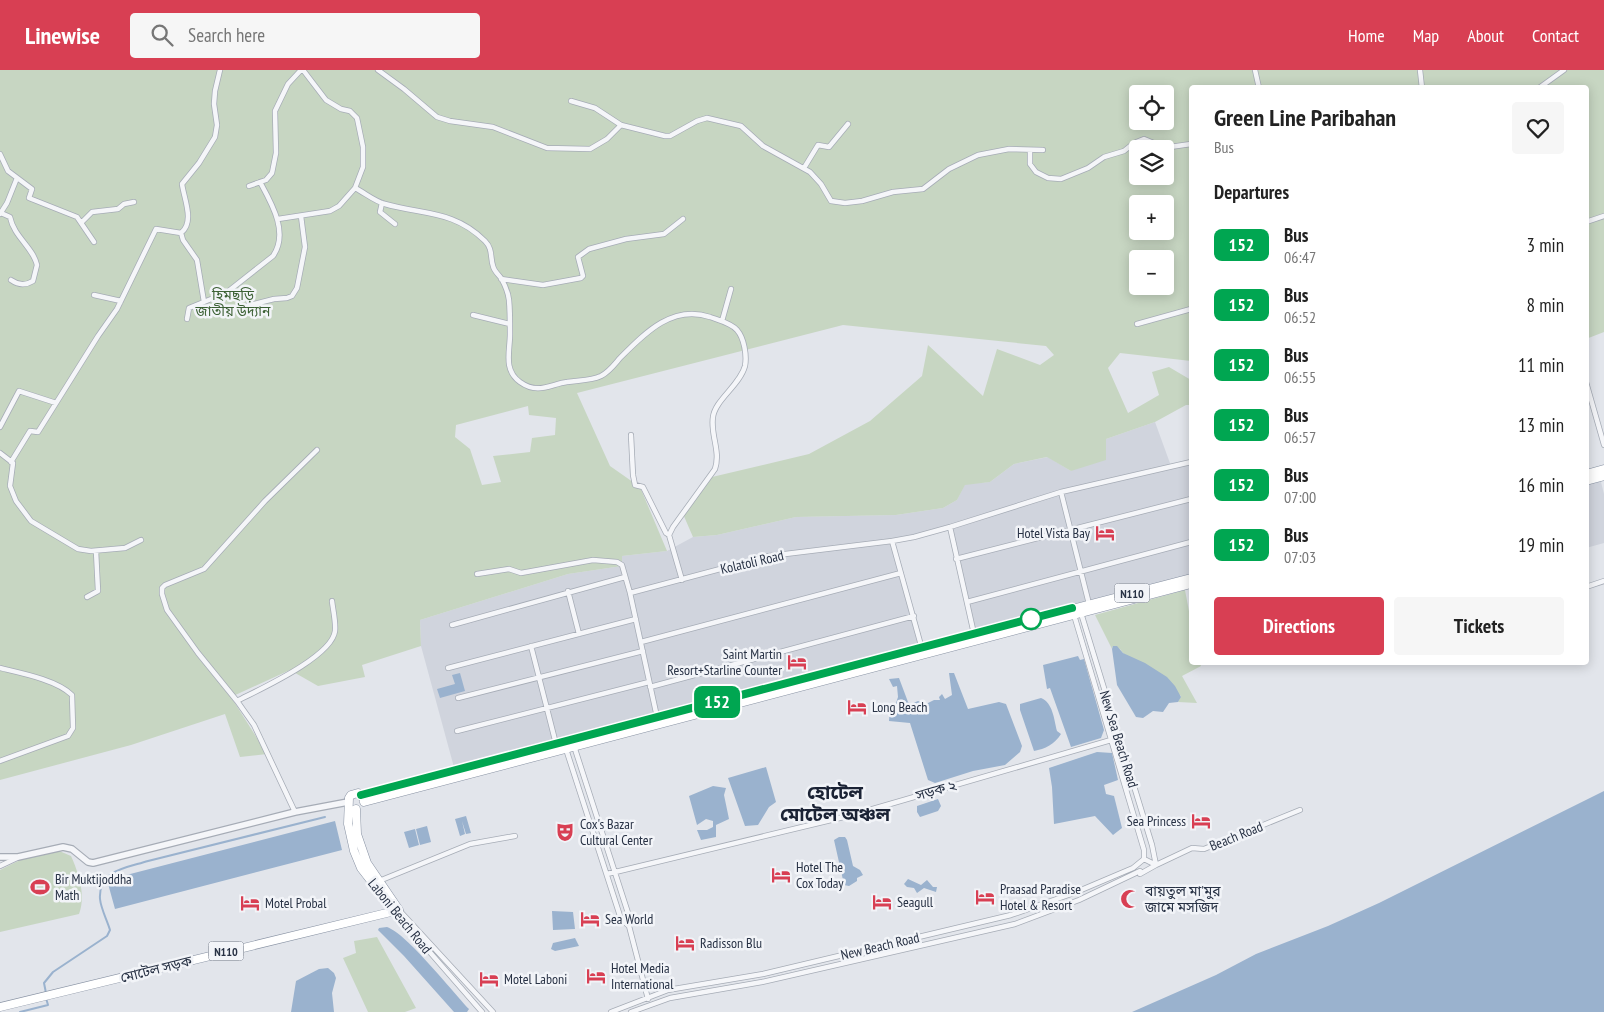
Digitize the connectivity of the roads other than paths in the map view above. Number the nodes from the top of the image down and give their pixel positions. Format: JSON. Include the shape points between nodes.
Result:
{"nodes":[{"id":1,"x":220,"y":70,"type":"edge"},
{"id":2,"x":302,"y":70,"type":"edge"},
{"id":3,"x":378,"y":70,"type":"edge"},
{"id":4,"x":1255,"y":70,"type":"edge"},
{"id":5,"x":1420,"y":70,"type":"edge"},
{"id":6,"x":1564,"y":70,"type":"edge"},
{"id":7,"x":1258,"y":85,"type":"edge"},
{"id":8,"x":1422,"y":85,"type":"edge"},
{"id":9,"x":1543,"y":85,"type":"edge"},
{"id":10,"x":571,"y":101,"type":"dead end"},
{"id":11,"x":848,"y":124,"type":"dead end"},
{"id":12,"x":621,"y":125,"type":"junction"},
{"id":13,"x":1189,"y":144,"type":"edge"},
{"id":14,"x":1030,"y":150,"type":"junction"},
{"id":15,"x":1043,"y":150,"type":"dead end"},
{"id":16,"x":0,"y":154,"type":"edge"},
{"id":17,"x":804,"y":168,"type":"junction"},
{"id":18,"x":17,"y":178,"type":"junction"},
{"id":19,"x":260,"y":182,"type":"junction"},
{"id":20,"x":249,"y":186,"type":"dead end"},
{"id":21,"x":355,"y":188,"type":"junction"},
{"id":22,"x":134,"y":202,"type":"dead end"},
{"id":23,"x":382,"y":203,"type":"junction"},
{"id":24,"x":1,"y":214,"type":"edge"},
{"id":25,"x":301,"y":216,"type":"junction"},
{"id":26,"x":1604,"y":216,"type":"edge"},
{"id":27,"x":278,"y":219,"type":"junction"},
{"id":28,"x":683,"y":219,"type":"dead end"},
{"id":29,"x":1589,"y":221,"type":"edge"},
{"id":30,"x":81,"y":223,"type":"junction"},
{"id":31,"x":395,"y":224,"type":"dead end"},
{"id":32,"x":181,"y":233,"type":"junction"},
{"id":33,"x":94,"y":242,"type":"dead end"},
{"id":34,"x":501,"y":278,"type":"junction"},
{"id":35,"x":11,"y":280,"type":"dead end"},
{"id":36,"x":731,"y":289,"type":"dead end"},
{"id":37,"x":94,"y":295,"type":"dead end"},
{"id":38,"x":121,"y":301,"type":"junction"},
{"id":39,"x":204,"y":302,"type":"junction"},
{"id":40,"x":246,"y":306,"type":"dead end"},
{"id":41,"x":1189,"y":311,"type":"edge"},
{"id":42,"x":473,"y":315,"type":"dead end"},
{"id":43,"x":188,"y":319,"type":"dead end"},
{"id":44,"x":722,"y":321,"type":"junction"},
{"id":45,"x":510,"y":324,"type":"junction"},
{"id":46,"x":1137,"y":324,"type":"dead end"},
{"id":47,"x":1589,"y":392,"type":"edge"},
{"id":48,"x":56,"y":403,"type":"junction"},
{"id":49,"x":0,"y":427,"type":"edge"},
{"id":50,"x":631,"y":435,"type":"dead end"},
{"id":51,"x":1604,"y":445,"type":"edge"},
{"id":52,"x":317,"y":450,"type":"dead end"},
{"id":53,"x":0,"y":453,"type":"edge"},
{"id":54,"x":12,"y":462,"type":"junction"},
{"id":55,"x":1189,"y":462,"type":"edge"},
{"id":56,"x":1604,"y":469,"type":"edge"},
{"id":57,"x":1589,"y":473,"type":"edge"},
{"id":58,"x":1604,"y":476,"type":"edge"},
{"id":59,"x":1589,"y":480,"type":"edge"},
{"id":60,"x":1061,"y":492,"type":"junction"},
{"id":61,"x":1189,"y":500,"type":"edge"},
{"id":62,"x":950,"y":527,"type":"junction"},
{"id":63,"x":1070,"y":530,"type":"junction"},
{"id":64,"x":669,"y":536,"type":"junction"},
{"id":65,"x":141,"y":540,"type":"dead end"},
{"id":66,"x":892,"y":541,"type":"junction"},
{"id":67,"x":1189,"y":543,"type":"edge"},
{"id":68,"x":96,"y":551,"type":"junction"},
{"id":69,"x":956,"y":559,"type":"junction"},
{"id":70,"x":1081,"y":572,"type":"junction"},
{"id":71,"x":901,"y":573,"type":"junction"},
{"id":72,"x":477,"y":574,"type":"dead end"},
{"id":73,"x":625,"y":576,"type":"junction"},
{"id":74,"x":1189,"y":579,"type":"edge"},
{"id":75,"x":682,"y":580,"type":"junction"},
{"id":76,"x":1604,"y":581,"type":"edge"},
{"id":77,"x":1189,"y":584,"type":"edge"},
{"id":78,"x":1589,"y":586,"type":"edge"},
{"id":79,"x":568,"y":592,"type":"junction"},
{"id":80,"x":630,"y":593,"type":"junction"},
{"id":81,"x":87,"y":597,"type":"dead end"},
{"id":82,"x":332,"y":600,"type":"dead end"},
{"id":83,"x":967,"y":602,"type":"junction"},
{"id":84,"x":1089,"y":604,"type":"junction"},
{"id":85,"x":1076,"y":612,"type":"junction"},
{"id":86,"x":914,"y":616,"type":"junction"},
{"id":87,"x":636,"y":619,"type":"junction"},
{"id":88,"x":452,"y":625,"type":"dead end"},
{"id":89,"x":580,"y":634,"type":"junction"},
{"id":90,"x":974,"y":634,"type":"junction"},
{"id":91,"x":641,"y":642,"type":"junction"},
{"id":92,"x":531,"y":646,"type":"junction"},
{"id":93,"x":946,"y":646,"type":"junction"},
{"id":94,"x":922,"y":649,"type":"junction"},
{"id":95,"x":643,"y":651,"type":"junction"},
{"id":96,"x":0,"y":668,"type":"edge"},
{"id":97,"x":448,"y":668,"type":"dead end"},
{"id":98,"x":540,"y":677,"type":"junction"},
{"id":99,"x":650,"y":684,"type":"junction"},
{"id":100,"x":458,"y":698,"type":"dead end"},
{"id":101,"x":237,"y":701,"type":"junction"},
{"id":102,"x":548,"y":709,"type":"junction"},
{"id":103,"x":657,"y":718,"type":"junction"},
{"id":104,"x":458,"y":731,"type":"dead end"},
{"id":105,"x":1118,"y":738,"type":"junction"},
{"id":106,"x":1110,"y":740,"type":"junction"},
{"id":107,"x":556,"y":744,"type":"junction"},
{"id":108,"x":574,"y":746,"type":"junction"},
{"id":109,"x":566,"y":748,"type":"junction"},
{"id":110,"x":0,"y":761,"type":"edge"},
{"id":111,"x":436,"y":779,"type":"junction"},
{"id":112,"x":362,"y":798,"type":"junction"},
{"id":113,"x":351,"y":806,"type":"junction"},
{"id":114,"x":1300,"y":810,"type":"dead end"},
{"id":115,"x":595,"y":811,"type":"junction"},
{"id":116,"x":295,"y":812,"type":"junction"},
{"id":117,"x":586,"y":814,"type":"junction"},
{"id":118,"x":515,"y":836,"type":"dead end"},
{"id":119,"x":0,"y":857,"type":"edge"},
{"id":120,"x":18,"y":857,"type":"junction"},
{"id":121,"x":1144,"y":859,"type":"junction"},
{"id":122,"x":1156,"y":865,"type":"junction"},
{"id":123,"x":0,"y":866,"type":"edge"},
{"id":124,"x":616,"y":872,"type":"junction"},
{"id":125,"x":607,"y":874,"type":"junction"},
{"id":126,"x":379,"y":881,"type":"junction"},
{"id":127,"x":397,"y":910,"type":"junction"},
{"id":128,"x":1011,"y":915,"type":"junction"},
{"id":129,"x":1015,"y":924,"type":"junction"},
{"id":130,"x":629,"y":926,"type":"junction"},
{"id":131,"x":802,"y":965,"type":"junction"},
{"id":132,"x":804,"y":972,"type":"junction"},
{"id":133,"x":726,"y":980,"type":"junction"},
{"id":134,"x":727,"y":988,"type":"junction"},
{"id":135,"x":648,"y":997,"type":"junction"},
{"id":136,"x":649,"y":1005,"type":"junction"},
{"id":137,"x":0,"y":1007,"type":"edge"},
{"id":138,"x":482,"y":1012,"type":"edge"},
{"id":139,"x":493,"y":1012,"type":"edge"},
{"id":140,"x":610,"y":1012,"type":"edge"},
{"id":141,"x":630,"y":1012,"type":"edge"}],
"edges":[{"from":1,"to":32,"type":"street","via":[[214,104],[215,137],[182,184],[188,221]]},
{"from":2,"to":19,"type":"street","via":[[288,84],[277,104],[274,166],[270,176]]},
{"from":2,"to":21,"type":"street","via":[[326,100],[350,111],[357,118],[364,161]]},
{"from":3,"to":12,"type":"street","via":[[438,117],[493,127],[547,148],[590,149]]},
{"from":4,"to":7,"type":"street"},
{"from":5,"to":8,"type":"street"},
{"from":6,"to":9,"type":"street"},
{"from":10,"to":12,"type":"street","via":[[595,108]]},
{"from":11,"to":17,"type":"street","via":[[829,147],[818,145]]},
{"from":12,"to":17,"type":"street","via":[[670,136],[706,118],[735,124],[770,150]]},
{"from":13,"to":14,"type":"street","via":[[1161,146],[1144,139],[1061,179],[1048,178],[1036,172],[1030,164]]},
{"from":14,"to":15,"type":"street"},
{"from":14,"to":17,"type":"street","via":[[1009,149],[978,156],[949,169],[923,189],[893,192],[845,204],[831,201],[821,184]]},
{"from":16,"to":18,"type":"street","via":[[8,171]]},
{"from":18,"to":24,"type":"street"},
{"from":18,"to":30,"type":"street","via":[[32,189],[30,198],[77,217]]},
{"from":19,"to":20,"type":"street"},
{"from":19,"to":27,"type":"street"},
{"from":21,"to":23,"type":"street"},
{"from":21,"to":25,"type":"street","via":[[330,211]]},
{"from":22,"to":30,"type":"street","via":[[124,204],[118,210],[92,212]]},
{"from":23,"to":31,"type":"street","via":[[380,212]]},
{"from":23,"to":34,"type":"street","via":[[461,223],[488,244],[494,270]]},
{"from":24,"to":35,"type":"street","via":[[10,217],[37,265],[33,281],[29,284]]},
{"from":25,"to":27,"type":"street"},
{"from":25,"to":40,"type":"street","via":[[305,247],[297,288],[287,298]]},
{"from":26,"to":29,"type":"street"},
{"from":27,"to":39,"type":"street","via":[[280,243],[273,256],[226,293]]},
{"from":28,"to":34,"type":"street","via":[[664,234],[626,239],[589,249],[578,257],[581,278],[543,285]]},
{"from":30,"to":33,"type":"street"},
{"from":32,"to":38,"type":"street","via":[[156,229]]},
{"from":32,"to":39,"type":"street","via":[[197,260]]},
{"from":34,"to":45,"type":"street","via":[[507,290]]},
{"from":36,"to":44,"type":"street"},
{"from":37,"to":38,"type":"street"},
{"from":38,"to":48,"type":"street"},
{"from":39,"to":43,"type":"street","via":[[189,308]]},
{"from":41,"to":46,"type":"street"},
{"from":42,"to":45,"type":"street"},
{"from":44,"to":45,"type":"street","via":[[701,314],[678,314],[652,328],[599,377],[542,388],[520,382],[511,371],[508,358]]},
{"from":44,"to":64,"type":"street","via":[[736,329],[742,338],[745,365],[736,384],[715,409],[713,418],[718,460],[715,469]]},
{"from":47,"to":51,"type":"street"},
{"from":48,"to":49,"type":"street","via":[[20,391]]},
{"from":48,"to":54,"type":"street","via":[[38,432],[30,431],[24,439]]},
{"from":50,"to":64,"type":"street","via":[[635,485],[643,487]]},
{"from":52,"to":101,"type":"street","via":[[204,569],[162,588],[167,610]]},
{"from":53,"to":54,"type":"street"},
{"from":54,"to":68,"type":"street","via":[[10,486],[16,501],[31,520],[78,549]]},
{"from":55,"to":60,"type":"street"},
{"from":56,"to":57,"type":"highway"},
{"from":58,"to":59,"type":"highway"},
{"from":60,"to":62,"type":"street"},
{"from":60,"to":63,"type":"street"},
{"from":61,"to":63,"type":"street"},
{"from":62,"to":66,"type":"street","name":"Kolatoli Road"},
{"from":62,"to":69,"type":"street"},
{"from":63,"to":69,"type":"street"},
{"from":63,"to":70,"type":"street"},
{"from":64,"to":75,"type":"street"},
{"from":65,"to":68,"type":"street","via":[[125,548]]},
{"from":66,"to":71,"type":"street"},
{"from":66,"to":75,"type":"street","name":"Kolatoli Road","via":[[769,556]]},
{"from":67,"to":70,"type":"street"},
{"from":68,"to":81,"type":"street","via":[[98,591]]},
{"from":69,"to":83,"type":"street"},
{"from":70,"to":83,"type":"street"},
{"from":70,"to":84,"type":"street"},
{"from":71,"to":86,"type":"street"},
{"from":71,"to":91,"type":"street"},
{"from":72,"to":73,"type":"street","via":[[509,569],[521,573],[593,560],[617,562],[622,565]]},
{"from":73,"to":79,"type":"street"},
{"from":73,"to":80,"type":"street"},
{"from":74,"to":84,"type":"highway","number":"N110"},
{"from":75,"to":80,"type":"street","name":"Kolatoli Road"},
{"from":76,"to":78,"type":"street"},
{"from":77,"to":85,"type":"highway","number":"N110"},
{"from":79,"to":88,"type":"street"},
{"from":79,"to":89,"type":"street"},
{"from":80,"to":87,"type":"street"},
{"from":82,"to":101,"type":"street","via":[[335,633],[322,652],[296,670]]},
{"from":83,"to":90,"type":"street"},
{"from":84,"to":85,"type":"highway","number":"N110"},
{"from":85,"to":90,"type":"highway","number":"N110"},
{"from":85,"to":93,"type":"highway","number":"N110"},
{"from":85,"to":105,"type":"street","name":"New Sea Beach Road"},
{"from":85,"to":106,"type":"street","name":"New Sea Beach Road"},
{"from":86,"to":94,"type":"street"},
{"from":86,"to":99,"type":"street"},
{"from":87,"to":89,"type":"street"},
{"from":87,"to":91,"type":"street"},
{"from":89,"to":92,"type":"street"},
{"from":90,"to":93,"type":"highway","number":"N110"},
{"from":91,"to":95,"type":"street"},
{"from":92,"to":97,"type":"street"},
{"from":92,"to":98,"type":"street"},
{"from":93,"to":94,"type":"highway","number":"N110"},
{"from":93,"to":108,"type":"highway","number":"N110"},
{"from":94,"to":103,"type":"highway","number":"N110"},
{"from":95,"to":98,"type":"street"},
{"from":95,"to":99,"type":"street"},
{"from":96,"to":110,"type":"street","via":[[65,688],[72,695],[73,728],[68,736]]},
{"from":98,"to":100,"type":"street"},
{"from":98,"to":102,"type":"street"},
{"from":99,"to":102,"type":"street"},
{"from":99,"to":103,"type":"street"},
{"from":101,"to":116,"type":"street","via":[[254,725]]},
{"from":102,"to":104,"type":"street"},
{"from":102,"to":107,"type":"street"},
{"from":103,"to":107,"type":"highway","number":"N110"},
{"from":105,"to":106,"type":"street","name":"সড়ক ২"},
{"from":105,"to":122,"type":"street","name":"New Sea Beach Road"},
{"from":106,"to":121,"type":"street","name":"New Sea Beach Road"},
{"from":106,"to":124,"type":"street","name":"সড়ক ২","via":[[852,815]]},
{"from":107,"to":111,"type":"highway","number":"N110"},
{"from":108,"to":109,"type":"highway","number":"N110"},
{"from":108,"to":115,"type":"street"},
{"from":109,"to":111,"type":"highway","number":"N110"},
{"from":109,"to":117,"type":"street"},
{"from":111,"to":112,"type":"highway","number":"N110"},
{"from":112,"to":113,"type":"highway","via":[[362,805]]},
{"from":112,"to":113,"type":"highway","via":[[358,793],[350,795]]},
{"from":113,"to":116,"type":"street"},
{"from":113,"to":126,"type":"highway","name":"Laboni Beach Road","via":[[360,848]]},
{"from":113,"to":127,"type":"highway","name":"Laboni Beach Road","via":[[348,824],[361,868]]},
{"from":114,"to":122,"type":"street","name":"Beach Road","via":[[1204,849],[1192,848]]},
{"from":115,"to":117,"type":"street"},
{"from":115,"to":124,"type":"street"},
{"from":116,"to":120,"type":"street","via":[[93,863],[63,847]]},
{"from":117,"to":125,"type":"street"},
{"from":118,"to":126,"type":"street","via":[[470,844]]},
{"from":119,"to":120,"type":"street"},
{"from":120,"to":123,"type":"street"},
{"from":121,"to":122,"type":"street"},
{"from":121,"to":128,"type":"street","name":"New Beach Road","via":[[1133,868]]},
{"from":122,"to":129,"type":"street","name":"New Beach Road","via":[[1079,900]]},
{"from":124,"to":125,"type":"street","name":"সড়ক ২"},
{"from":124,"to":130,"type":"street"},
{"from":125,"to":130,"type":"street","via":[[621,919]]},
{"from":126,"to":127,"type":"highway","name":"Laboni Beach Road"},
{"from":127,"to":137,"type":"highway","name":"মোটেল সড়ক","number":"N110"},
{"from":127,"to":138,"type":"street","name":"Laboni Beach Road"},
{"from":127,"to":139,"type":"street","name":"Laboni Beach Road"},
{"from":128,"to":129,"type":"street"},
{"from":128,"to":131,"type":"street","name":"New Beach Road"},
{"from":129,"to":132,"type":"street","name":"New Beach Road"},
{"from":130,"to":135,"type":"street"},
{"from":131,"to":132,"type":"street"},
{"from":131,"to":133,"type":"street","name":"New Beach Road"},
{"from":132,"to":134,"type":"street","name":"New Beach Road"},
{"from":133,"to":134,"type":"street"},
{"from":133,"to":135,"type":"street","name":"New Beach Road","via":[[668,990]]},
{"from":134,"to":136,"type":"street","name":"New Beach Road"},
{"from":135,"to":136,"type":"street"},
{"from":135,"to":140,"type":"street","name":"New Beach Road"},
{"from":136,"to":141,"type":"street","name":"New Beach Road"}]}
